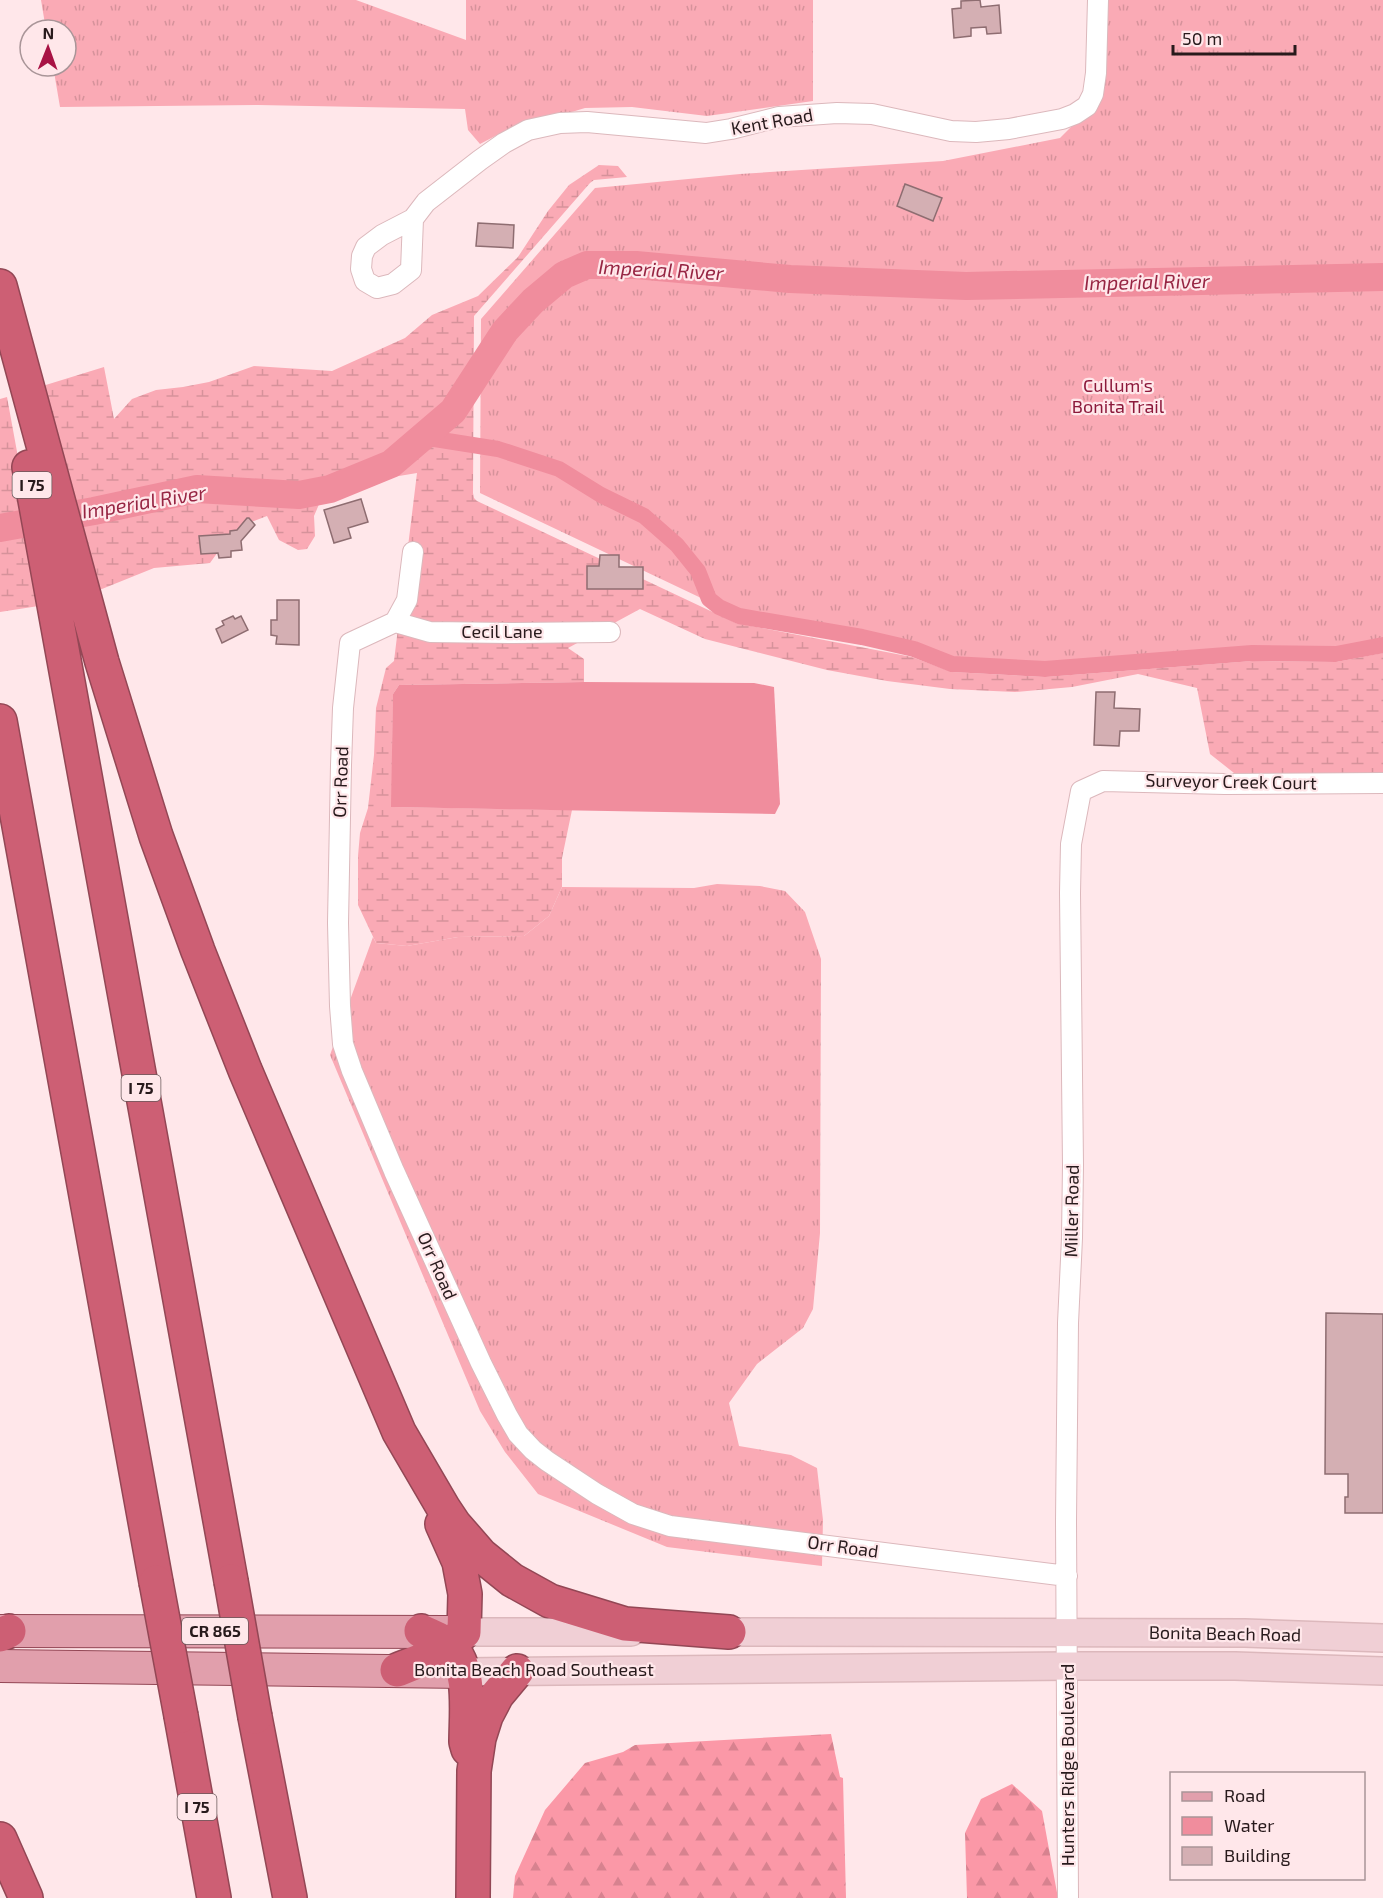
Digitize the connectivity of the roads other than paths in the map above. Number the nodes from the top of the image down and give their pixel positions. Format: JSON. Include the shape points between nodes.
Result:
{"nodes":[{"id":1,"x":1098,"y":0,"type":"edge"},
{"id":2,"x":413,"y":219,"type":"dead end"},
{"id":3,"x":0,"y":286,"type":"edge"},
{"id":4,"x":0,"y":308,"type":"edge"},
{"id":5,"x":18,"y":375,"type":"junction"},
{"id":6,"x":413,"y":552,"type":"dead end"},
{"id":7,"x":67,"y":592,"type":"junction"},
{"id":8,"x":395,"y":622,"type":"junction"},
{"id":9,"x":610,"y":632,"type":"dead end"},
{"id":10,"x":0,"y":721,"type":"edge"},
{"id":11,"x":1383,"y":783,"type":"edge"},
{"id":12,"x":1081,"y":791,"type":"joint"},
{"id":13,"x":399,"y":1432,"type":"junction"},
{"id":14,"x":1067,"y":1576,"type":"junction"},
{"id":15,"x":3,"y":1632,"type":"edge"},
{"id":16,"x":729,"y":1632,"type":"junction"},
{"id":17,"x":1067,"y":1632,"type":"junction"},
{"id":18,"x":1383,"y":1638,"type":"edge"},
{"id":19,"x":450,"y":1645,"type":"junction"},
{"id":20,"x":0,"y":1666,"type":"edge"},
{"id":21,"x":1068,"y":1666,"type":"junction"},
{"id":22,"x":397,"y":1670,"type":"joint"},
{"id":23,"x":517,"y":1671,"type":"junction"},
{"id":24,"x":1383,"y":1671,"type":"edge"},
{"id":25,"x":474,"y":1771,"type":"junction"},
{"id":26,"x":0,"y":1839,"type":"edge"},
{"id":27,"x":26,"y":1898,"type":"edge"},
{"id":28,"x":214,"y":1898,"type":"edge"},
{"id":29,"x":290,"y":1898,"type":"edge"},
{"id":30,"x":473,"y":1898,"type":"edge"},
{"id":31,"x":1068,"y":1898,"type":"edge"}],
"edges":[{"from":1,"to":2,"type":"street","name":"Kent Road","via":[[1093,94],[1087,106],[1062,119],[976,132],[951,131],[872,114],[837,113],[779,117],[706,134],[621,124],[560,123],[528,130],[504,142],[426,202]]},
{"from":3,"to":5,"type":"highway"},
{"from":4,"to":5,"type":"highway"},
{"from":5,"to":7,"type":"highway"},
{"from":6,"to":8,"type":"street","via":[[407,600]]},
{"from":7,"to":13,"type":"highway","via":[[117,713],[156,836],[245,1070]]},
{"from":7,"to":29,"type":"highway","number":"I 75","bridge":true,"via":[[231,1581]]},
{"from":8,"to":9,"type":"street","name":"Cecil Lane","via":[[430,632]]},
{"from":8,"to":14,"type":"street","name":"Orr Road","via":[[350,643],[341,765],[338,900],[339,1006],[344,1044],[394,1171],[481,1363],[518,1434],[547,1461],[597,1494],[633,1514],[670,1526]]},
{"from":10,"to":28,"type":"highway","number":"I 75","bridge":true},
{"from":11,"to":12,"type":"street","name":"Surveyor Creek Court","via":[[1103,781]]},
{"from":12,"to":14,"type":"street","name":"Miller Road","via":[[1071,844],[1073,1165]]},
{"from":13,"to":16,"type":"highway","via":[[454,1524],[481,1555],[512,1580],[550,1601],[625,1624]]},
{"from":13,"to":19,"type":"highway","via":[[459,1562],[465,1594]]},
{"from":14,"to":17,"type":"street","name":"Miller Road"},
{"from":15,"to":19,"type":"main road","name":"Bonita Beach Road Southeast","number":"CR 865"},
{"from":16,"to":17,"type":"street","name":"Bonita Beach Road Southeast","number":"CR 865"},
{"from":16,"to":19,"type":"street","name":"Bonita Beach Road Southeast","number":"CR 865"},
{"from":17,"to":18,"type":"street","name":"Bonita Beach Road","number":"CR 865"},
{"from":17,"to":21,"type":"street","name":"Hunters Ridge Boulevard"},
{"from":19,"to":22,"type":"highway","via":[[434,1656]]},
{"from":19,"to":23,"type":"street","name":"Bonita Beach Road Southeast","number":"CR 865"},
{"from":19,"to":25,"type":"highway"},
{"from":20,"to":22,"type":"main road","name":"Bonita Beach Road Southeast","number":"CR 865"},
{"from":21,"to":23,"type":"street","name":"Bonita Beach Road Southeast","number":"CR 865"},
{"from":21,"to":24,"type":"street","name":"Bonita Beach Road","number":"CR 865"},
{"from":21,"to":31,"type":"street","name":"Hunters Ridge Boulevard"},
{"from":23,"to":25,"type":"highway","via":[[486,1716]]},
{"from":25,"to":30,"type":"highway"},
{"from":26,"to":27,"type":"highway"}]}
